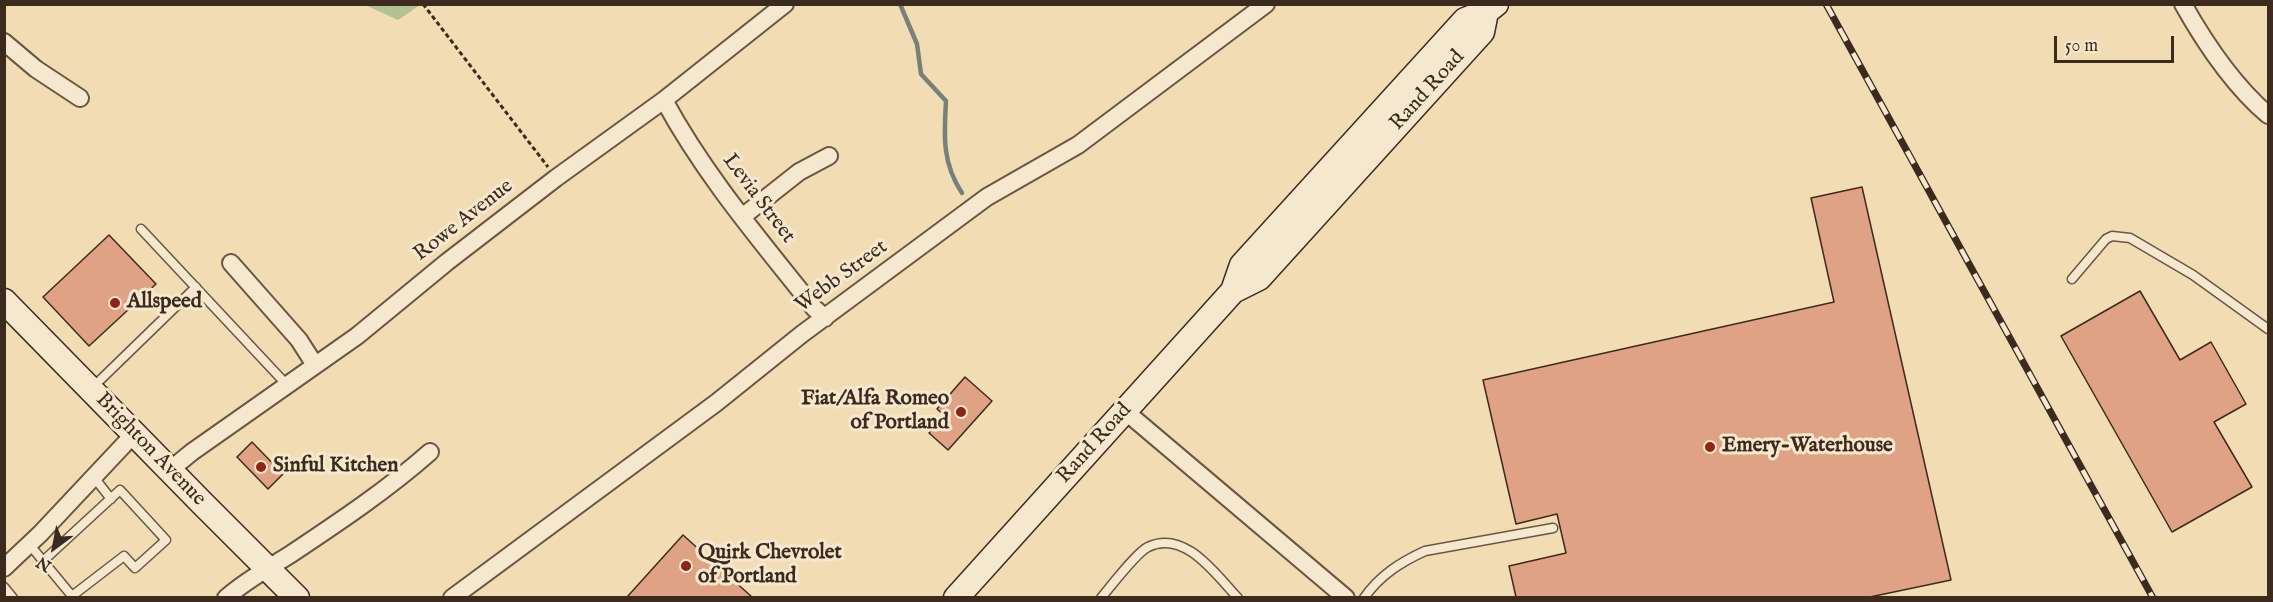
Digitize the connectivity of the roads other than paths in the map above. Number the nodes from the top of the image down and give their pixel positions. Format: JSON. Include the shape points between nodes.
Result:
{"nodes":[{"id":1,"x":785,"y":4,"type":"edge"},
{"id":2,"x":1266,"y":4,"type":"edge"},
{"id":3,"x":2183,"y":4,"type":"edge"},
{"id":4,"x":1491,"y":8,"type":"edge"},
{"id":5,"x":4,"y":42,"type":"edge"},
{"id":6,"x":80,"y":98,"type":"dead end"},
{"id":7,"x":664,"y":100,"type":"junction"},
{"id":8,"x":2268,"y":115,"type":"edge"},
{"id":9,"x":829,"y":156,"type":"dead end"},
{"id":10,"x":742,"y":217,"type":"junction"},
{"id":11,"x":141,"y":229,"type":"dead end"},
{"id":12,"x":231,"y":263,"type":"dead end"},
{"id":13,"x":2072,"y":279,"type":"dead end"},
{"id":14,"x":196,"y":287,"type":"junction"},
{"id":15,"x":5,"y":304,"type":"edge"},
{"id":16,"x":825,"y":318,"type":"junction"},
{"id":17,"x":2268,"y":329,"type":"edge"},
{"id":18,"x":315,"y":365,"type":"junction"},
{"id":19,"x":287,"y":385,"type":"junction"},
{"id":20,"x":90,"y":389,"type":"junction"},
{"id":21,"x":1125,"y":411,"type":"junction"},
{"id":22,"x":134,"y":434,"type":"junction"},
{"id":23,"x":430,"y":452,"type":"dead end"},
{"id":24,"x":170,"y":471,"type":"junction"},
{"id":25,"x":93,"y":476,"type":"junction"},
{"id":26,"x":111,"y":499,"type":"junction"},
{"id":27,"x":1553,"y":528,"type":"dead end"},
{"id":28,"x":29,"y":544,"type":"junction"},
{"id":29,"x":43,"y":561,"type":"junction"},
{"id":30,"x":4,"y":568,"type":"edge"},
{"id":31,"x":266,"y":569,"type":"junction"},
{"id":32,"x":4,"y":587,"type":"edge"},
{"id":33,"x":13,"y":597,"type":"edge"},
{"id":34,"x":226,"y":597,"type":"edge"},
{"id":35,"x":297,"y":597,"type":"edge"},
{"id":36,"x":452,"y":597,"type":"edge"},
{"id":37,"x":956,"y":597,"type":"edge"},
{"id":38,"x":1101,"y":597,"type":"edge"},
{"id":39,"x":1238,"y":597,"type":"edge"},
{"id":40,"x":1346,"y":597,"type":"edge"},
{"id":41,"x":1364,"y":597,"type":"edge"}],
"edges":[{"from":1,"to":7,"type":"street","name":"Rowe Avenue"},
{"from":2,"to":16,"type":"street","name":"Webb Street","via":[[1101,129],[987,197]]},
{"from":3,"to":8,"type":"street","via":[[2216,57]]},
{"from":4,"to":21,"type":"main road","name":"Rand Road","via":[[1482,32],[1259,279],[1233,291]]},
{"from":5,"to":6,"type":"street"},
{"from":7,"to":10,"type":"street","name":"Levia Street","via":[[680,131]]},
{"from":7,"to":18,"type":"street","name":"Rowe Avenue","via":[[556,178],[386,314]]},
{"from":9,"to":10,"type":"street","via":[[799,172]]},
{"from":10,"to":16,"type":"street","name":"Levia Street"},
{"from":11,"to":14,"type":"lane"},
{"from":12,"to":18,"type":"street","via":[[299,340]]},
{"from":13,"to":17,"type":"lane","via":[[2106,239],[2130,238],[2193,275]]},
{"from":14,"to":19,"type":"lane"},
{"from":14,"to":20,"type":"lane"},
{"from":15,"to":20,"type":"main road","name":"Brighton Avenue"},
{"from":16,"to":36,"type":"street","name":"Webb Street"},
{"from":18,"to":19,"type":"street","name":"Rowe Avenue"},
{"from":19,"to":24,"type":"street","name":"Rowe Avenue"},
{"from":20,"to":22,"type":"main road","name":"Brighton Avenue"},
{"from":21,"to":37,"type":"main road","name":"Rand Road"},
{"from":21,"to":40,"type":"street"},
{"from":22,"to":24,"type":"main road","name":"Brighton Avenue"},
{"from":22,"to":25,"type":"street"},
{"from":23,"to":31,"type":"street","via":[[360,507]]},
{"from":24,"to":31,"type":"main road","name":"Brighton Avenue"},
{"from":25,"to":26,"type":"lane"},
{"from":25,"to":28,"type":"street"},
{"from":26,"to":29,"type":"lane"},
{"from":26,"to":29,"type":"lane","via":[[120,490],[166,540],[135,568],[124,556],[72,596]]},
{"from":27,"to":41,"type":"lane","via":[[1425,551],[1389,571]]},
{"from":28,"to":29,"type":"lane"},
{"from":28,"to":30,"type":"street"},
{"from":31,"to":34,"type":"street"},
{"from":31,"to":35,"type":"main road","name":"Brighton Avenue"},
{"from":32,"to":33,"type":"lane"},
{"from":38,"to":39,"type":"lane","via":[[1146,547],[1163,542],[1195,553]]}]}
